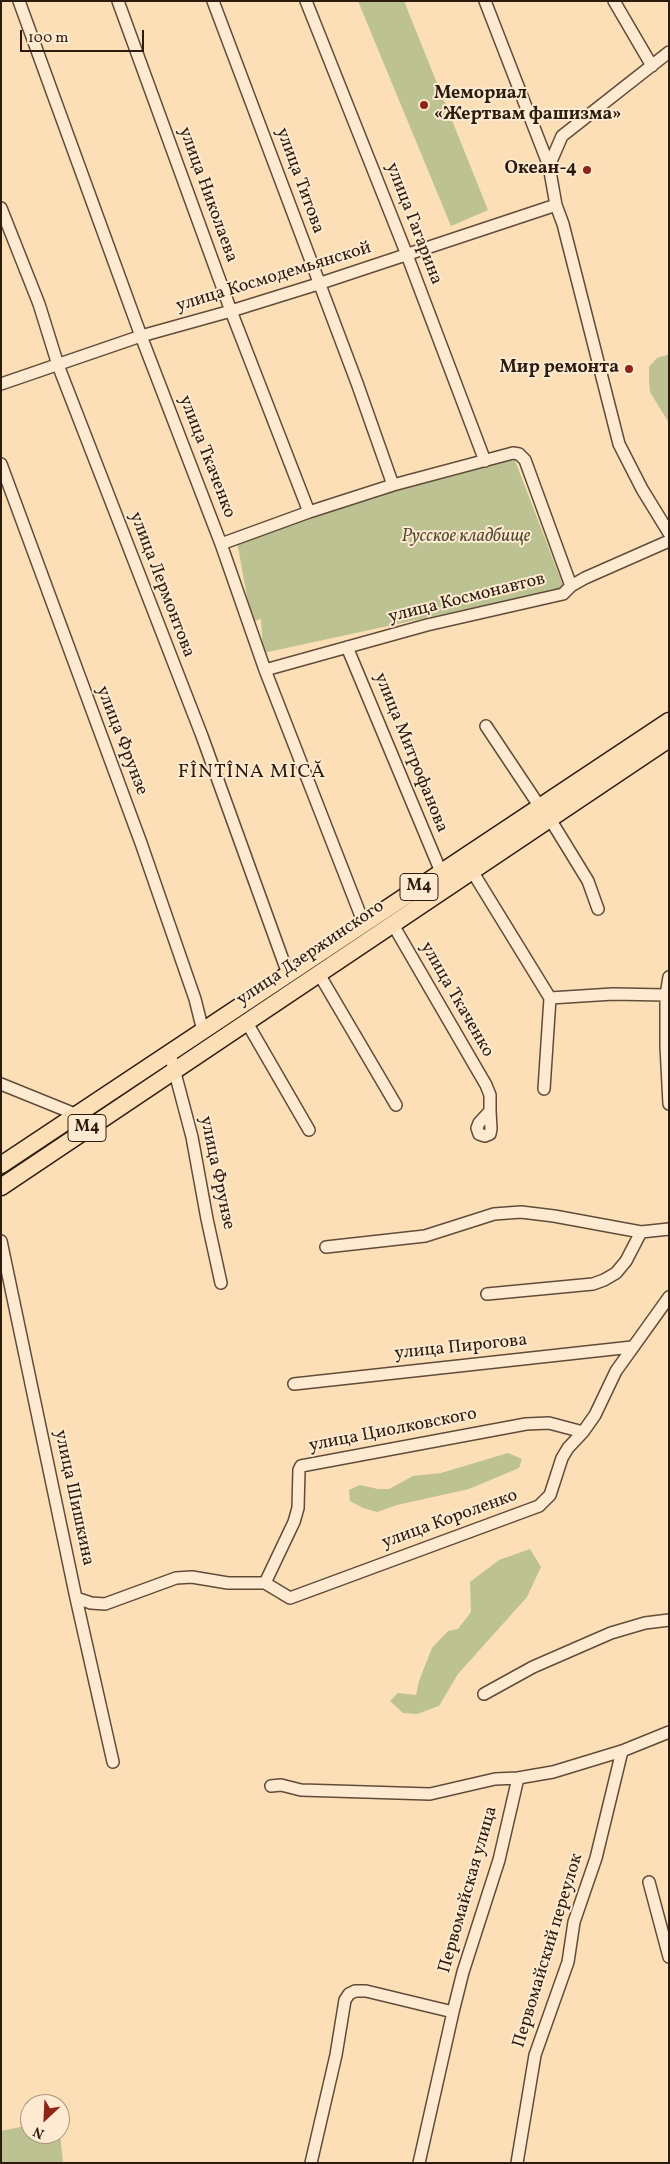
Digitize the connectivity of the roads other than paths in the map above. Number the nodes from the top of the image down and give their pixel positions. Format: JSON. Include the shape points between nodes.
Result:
{"nodes":[{"id":1,"x":18,"y":1,"type":"edge"},
{"id":2,"x":118,"y":1,"type":"edge"},
{"id":3,"x":213,"y":1,"type":"edge"},
{"id":4,"x":306,"y":1,"type":"edge"},
{"id":5,"x":485,"y":1,"type":"edge"},
{"id":6,"x":614,"y":1,"type":"edge"},
{"id":7,"x":669,"y":52,"type":"edge"},
{"id":8,"x":652,"y":66,"type":"junction"},
{"id":9,"x":549,"y":166,"type":"junction"},
{"id":10,"x":556,"y":205,"type":"junction"},
{"id":11,"x":1,"y":208,"type":"edge"},
{"id":12,"x":407,"y":255,"type":"junction"},
{"id":13,"x":318,"y":284,"type":"junction"},
{"id":14,"x":230,"y":311,"type":"junction"},
{"id":15,"x":141,"y":336,"type":"junction"},
{"id":16,"x":58,"y":365,"type":"junction"},
{"id":17,"x":1,"y":384,"type":"edge"},
{"id":18,"x":485,"y":460,"type":"junction"},
{"id":19,"x":1,"y":464,"type":"edge"},
{"id":20,"x":394,"y":485,"type":"junction"},
{"id":21,"x":309,"y":512,"type":"junction"},
{"id":22,"x":669,"y":533,"type":"edge"},
{"id":23,"x":669,"y":541,"type":"edge"},
{"id":24,"x":221,"y":544,"type":"junction"},
{"id":25,"x":571,"y":586,"type":"junction"},
{"id":26,"x":347,"y":647,"type":"junction"},
{"id":27,"x":264,"y":670,"type":"junction"},
{"id":28,"x":669,"y":721,"type":"edge"},
{"id":29,"x":486,"y":726,"type":"dead end"},
{"id":30,"x":669,"y":739,"type":"edge"},
{"id":31,"x":545,"y":813,"type":"junction"},
{"id":32,"x":472,"y":871,"type":"junction"},
{"id":33,"x":441,"y":872,"type":"junction"},
{"id":34,"x":598,"y":909,"type":"dead end"},
{"id":35,"x":392,"y":923,"type":"junction"},
{"id":36,"x":364,"y":924,"type":"junction"},
{"id":37,"x":288,"y":974,"type":"junction"},
{"id":38,"x":320,"y":974,"type":"junction"},
{"id":39,"x":669,"y":977,"type":"edge"},
{"id":40,"x":666,"y":996,"type":"junction"},
{"id":41,"x":550,"y":998,"type":"junction"},
{"id":42,"x":246,"y":1021,"type":"junction"},
{"id":43,"x":203,"y":1031,"type":"junction"},
{"id":44,"x":170,"y":1054,"type":"junction"},
{"id":45,"x":174,"y":1071,"type":"junction"},
{"id":46,"x":1,"y":1084,"type":"edge"},
{"id":47,"x":544,"y":1090,"type":"dead end"},
{"id":48,"x":396,"y":1104,"type":"dead end"},
{"id":49,"x":669,"y":1104,"type":"edge"},
{"id":50,"x":490,"y":1112,"type":"dead end"},
{"id":51,"x":75,"y":1114,"type":"junction"},
{"id":52,"x":309,"y":1130,"type":"dead end"},
{"id":53,"x":1,"y":1165,"type":"edge"},
{"id":54,"x":1,"y":1187,"type":"edge"},
{"id":55,"x":669,"y":1229,"type":"edge"},
{"id":56,"x":641,"y":1232,"type":"junction"},
{"id":57,"x":1,"y":1241,"type":"edge"},
{"id":58,"x":326,"y":1248,"type":"dead end"},
{"id":59,"x":222,"y":1283,"type":"dead end"},
{"id":60,"x":487,"y":1294,"type":"dead end"},
{"id":61,"x":669,"y":1297,"type":"edge"},
{"id":62,"x":632,"y":1347,"type":"junction"},
{"id":63,"x":294,"y":1384,"type":"dead end"},
{"id":64,"x":583,"y":1432,"type":"junction"},
{"id":65,"x":265,"y":1582,"type":"junction"},
{"id":66,"x":76,"y":1598,"type":"junction"},
{"id":67,"x":669,"y":1620,"type":"edge"},
{"id":68,"x":484,"y":1694,"type":"dead end"},
{"id":69,"x":669,"y":1732,"type":"edge"},
{"id":70,"x":622,"y":1751,"type":"junction"},
{"id":71,"x":114,"y":1762,"type":"dead end"},
{"id":72,"x":518,"y":1778,"type":"junction"},
{"id":73,"x":271,"y":1786,"type":"dead end"},
{"id":74,"x":649,"y":1882,"type":"dead end"},
{"id":75,"x":669,"y":1957,"type":"edge"},
{"id":76,"x":453,"y":2012,"type":"junction"},
{"id":77,"x":311,"y":2163,"type":"edge"},
{"id":78,"x":419,"y":2163,"type":"edge"},
{"id":79,"x":517,"y":2163,"type":"edge"}],
"edges":[{"from":1,"to":15,"type":"street","name":"улица Ткаченко"},
{"from":2,"to":14,"type":"street","name":"улица Николаева"},
{"from":3,"to":13,"type":"street","name":"улица Титова"},
{"from":4,"to":12,"type":"street","name":"улица Гагарина"},
{"from":5,"to":9,"type":"street"},
{"from":6,"to":8,"type":"street"},
{"from":7,"to":8,"type":"street"},
{"from":8,"to":9,"type":"street","via":[[562,136]]},
{"from":9,"to":10,"type":"street"},
{"from":10,"to":12,"type":"street","name":"улица Космодемьянской"},
{"from":10,"to":22,"type":"street","via":[[619,444]]},
{"from":11,"to":16,"type":"street","name":"улица Лермонтова","via":[[39,304]]},
{"from":12,"to":13,"type":"street","name":"улица Космодемьянской"},
{"from":12,"to":18,"type":"street","name":"улица Гагарина"},
{"from":13,"to":14,"type":"street","name":"улица Космодемьянской"},
{"from":13,"to":20,"type":"street","name":"улица Титова"},
{"from":14,"to":15,"type":"street","name":"улица Космодемьянской"},
{"from":14,"to":21,"type":"street","name":"улица Николаева"},
{"from":15,"to":16,"type":"street","name":"улица Космодемьянской"},
{"from":15,"to":24,"type":"street","name":"улица Ткаченко"},
{"from":16,"to":17,"type":"street","name":"улица Космодемьянской"},
{"from":16,"to":37,"type":"street","name":"улица Лермонтова","via":[[202,736]]},
{"from":18,"to":20,"type":"street"},
{"from":18,"to":25,"type":"street","via":[[513,453],[525,460]]},
{"from":19,"to":43,"type":"street","name":"улица Фрунзе","via":[[144,852]]},
{"from":20,"to":21,"type":"street"},
{"from":21,"to":24,"type":"street"},
{"from":23,"to":25,"type":"street","name":"улица Космонавтов"},
{"from":24,"to":27,"type":"street","name":"улица Ткаченко"},
{"from":25,"to":26,"type":"street","name":"улица Космонавтов","via":[[563,594]]},
{"from":26,"to":27,"type":"street","name":"улица Космонавтов"},
{"from":26,"to":33,"type":"street","name":"улица Митрофанова"},
{"from":27,"to":36,"type":"street","name":"улица Ткаченко"},
{"from":28,"to":31,"type":"highway","name":"улица Дзержинского","number":"M4"},
{"from":29,"to":31,"type":"street"},
{"from":30,"to":31,"type":"highway","name":"улица Дзержинского","number":"M4"},
{"from":31,"to":32,"type":"highway","name":"улица Дзержинского","number":"M4"},
{"from":31,"to":33,"type":"highway","name":"улица Дзержинского","number":"M4"},
{"from":31,"to":34,"type":"street","via":[[588,881]]},
{"from":32,"to":35,"type":"highway","name":"улица Дзержинского","number":"M4"},
{"from":32,"to":41,"type":"street"},
{"from":33,"to":36,"type":"highway","name":"улица Дзержинского","number":"M4"},
{"from":35,"to":38,"type":"highway","name":"улица Дзержинского","number":"M4"},
{"from":35,"to":50,"type":"street","name":"улица Ткаченко","via":[[490,1095]]},
{"from":36,"to":37,"type":"highway","name":"улица Дзержинского","number":"M4"},
{"from":37,"to":43,"type":"highway","name":"улица Дзержинского","number":"M4"},
{"from":38,"to":42,"type":"highway","name":"улица Дзержинского","number":"M4"},
{"from":38,"to":48,"type":"street"},
{"from":39,"to":40,"type":"street"},
{"from":40,"to":41,"type":"street","via":[[613,994]]},
{"from":40,"to":49,"type":"street"},
{"from":41,"to":47,"type":"street"},
{"from":42,"to":45,"type":"highway","name":"улица Дзержинского","number":"M4"},
{"from":42,"to":52,"type":"street"},
{"from":43,"to":44,"type":"highway","name":"улица Дзержинского","number":"M4"},
{"from":44,"to":45,"type":"street","name":"улица Фрунзе"},
{"from":44,"to":51,"type":"highway","name":"улица Дзержинского","number":"M4"},
{"from":45,"to":54,"type":"highway","name":"улица Дзержинского","number":"M4"},
{"from":45,"to":59,"type":"street","name":"улица Фрунзе","via":[[201,1175],[207,1219]]},
{"from":46,"to":51,"type":"street"},
{"from":51,"to":53,"type":"highway","name":"улица Дзержинского","number":"M4"},
{"from":55,"to":56,"type":"street"},
{"from":56,"to":58,"type":"street","via":[[521,1212],[494,1214],[425,1236]]},
{"from":56,"to":60,"type":"street","via":[[626,1261],[616,1273],[604,1280],[593,1284]]},
{"from":57,"to":66,"type":"street","name":"улица Шишкина"},
{"from":61,"to":62,"type":"street","name":"улица Короленко"},
{"from":62,"to":63,"type":"street","name":"улица Пирогова"},
{"from":62,"to":64,"type":"street","name":"улица Короленко"},
{"from":64,"to":65,"type":"street","name":"улица Короленко","via":[[562,1458],[550,1495],[539,1506],[290,1598]]},
{"from":64,"to":65,"type":"street","name":"улица Циолковского","via":[[549,1423],[526,1424],[301,1466],[294,1522]]},
{"from":65,"to":66,"type":"street","via":[[228,1583],[192,1576],[176,1578],[104,1604]]},
{"from":66,"to":71,"type":"street","name":"улица Шишкина"},
{"from":67,"to":68,"type":"street","via":[[645,1623],[611,1634],[532,1667]]},
{"from":69,"to":70,"type":"street","name":"Первомайская улица"},
{"from":70,"to":72,"type":"street","name":"Первомайская улица","via":[[553,1772]]},
{"from":70,"to":79,"type":"street","name":"Первомайский переулок","via":[[596,1858],[574,1922],[568,1962],[535,2054]]},
{"from":72,"to":73,"type":"street","name":"Первомайская улица","via":[[495,1779],[430,1794]]},
{"from":72,"to":76,"type":"street","name":"Первомайская улица","via":[[499,1860]]},
{"from":74,"to":75,"type":"street"},
{"from":76,"to":77,"type":"street","via":[[366,1991],[356,1990],[348,1994]]},
{"from":76,"to":78,"type":"street","name":"Первомайская улица"}]}
